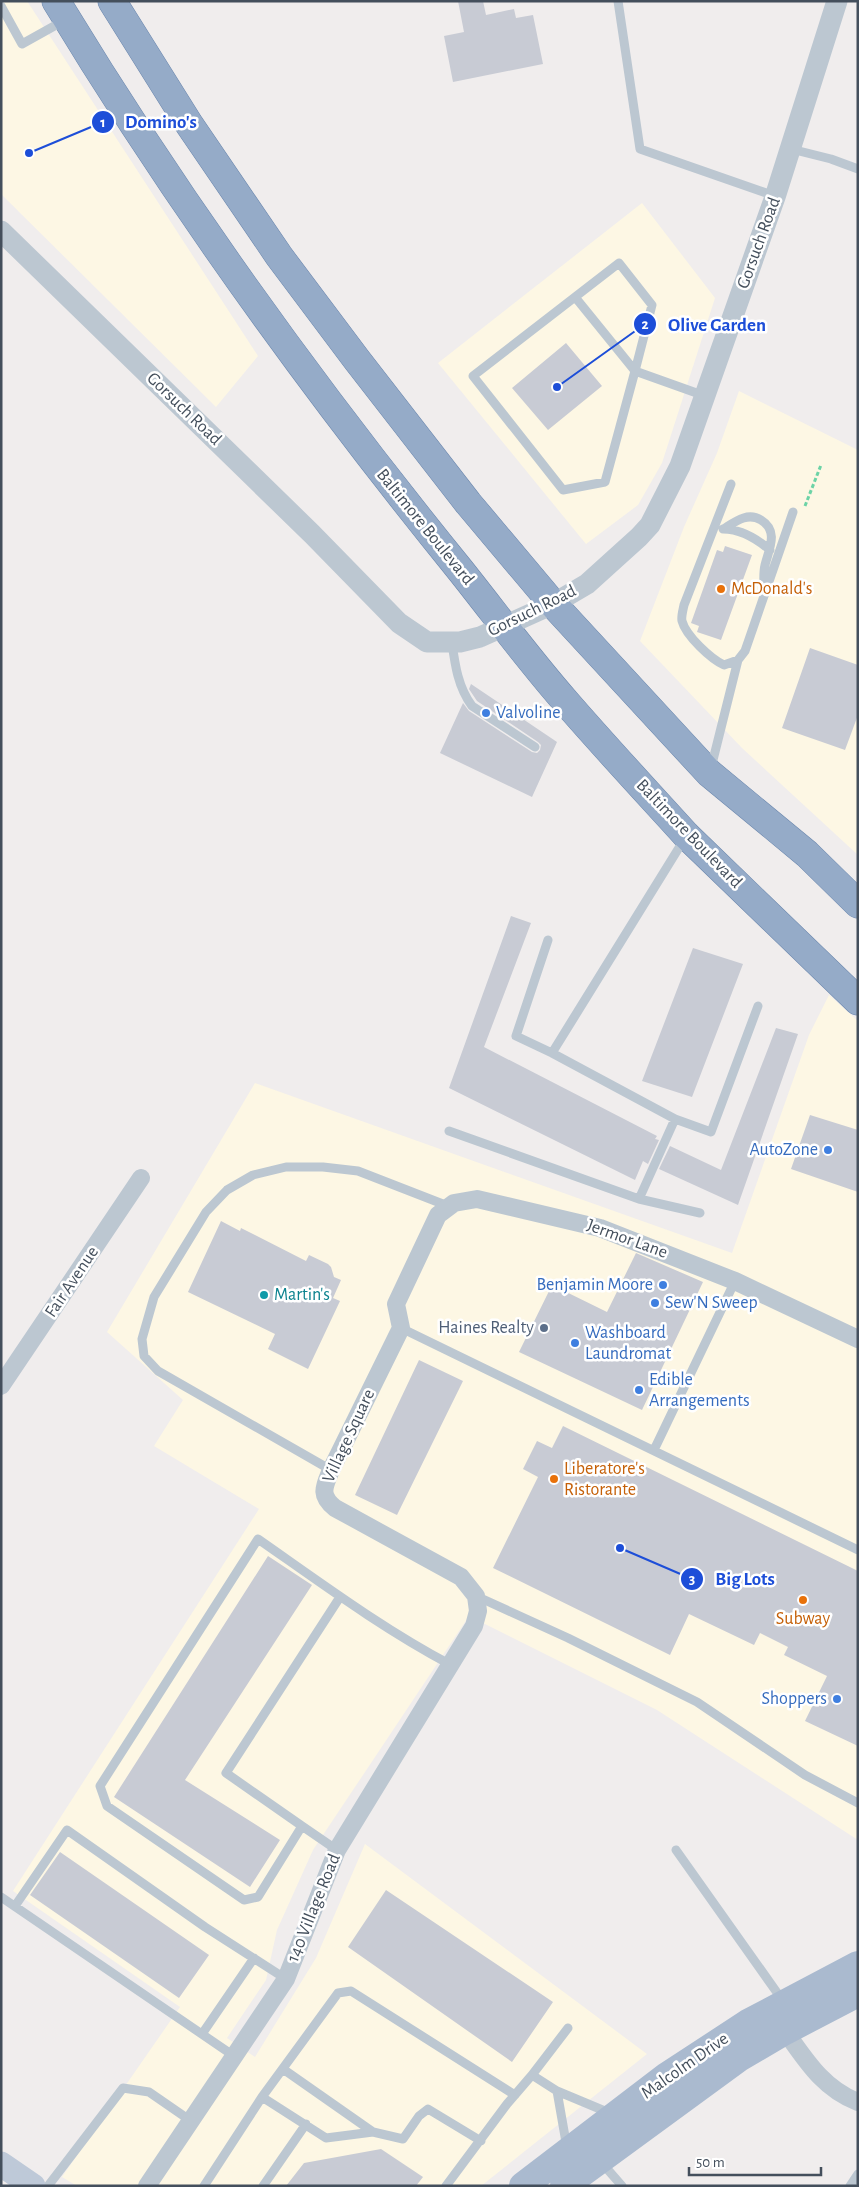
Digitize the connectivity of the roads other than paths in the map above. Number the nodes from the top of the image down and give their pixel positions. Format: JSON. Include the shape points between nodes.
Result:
{"nodes":[{"id":1,"x":112,"y":1,"type":"edge"},
{"id":2,"x":618,"y":1,"type":"edge"},
{"id":3,"x":837,"y":2,"type":"edge"},
{"id":4,"x":1,"y":6,"type":"edge"},
{"id":5,"x":61,"y":10,"type":"edge"},
{"id":6,"x":791,"y":150,"type":"junction"},
{"id":7,"x":858,"y":169,"type":"edge"},
{"id":8,"x":775,"y":197,"type":"junction"},
{"id":9,"x":1,"y":231,"type":"edge"},
{"id":10,"x":575,"y":297,"type":"junction"},
{"id":11,"x":634,"y":371,"type":"junction"},
{"id":12,"x":705,"y":396,"type":"junction"},
{"id":13,"x":731,"y":484,"type":"dead end"},
{"id":14,"x":793,"y":512,"type":"dead end"},
{"id":15,"x":726,"y":528,"type":"junction"},
{"id":16,"x":714,"y":530,"type":"junction"},
{"id":17,"x":770,"y":550,"type":"junction"},
{"id":18,"x":764,"y":597,"type":"junction"},
{"id":19,"x":554,"y":604,"type":"junction"},
{"id":20,"x":504,"y":626,"type":"junction"},
{"id":21,"x":452,"y":643,"type":"junction"},
{"id":22,"x":738,"y":660,"type":"junction"},
{"id":23,"x":535,"y":747,"type":"dead end"},
{"id":24,"x":710,"y":773,"type":"junction"},
{"id":25,"x":686,"y":835,"type":"junction"},
{"id":26,"x":858,"y":904,"type":"edge"},
{"id":27,"x":548,"y":940,"type":"dead end"},
{"id":28,"x":858,"y":1001,"type":"edge"},
{"id":29,"x":758,"y":1006,"type":"dead end"},
{"id":30,"x":552,"y":1053,"type":"junction"},
{"id":31,"x":675,"y":1119,"type":"junction"},
{"id":32,"x":449,"y":1132,"type":"dead end"},
{"id":33,"x":141,"y":1178,"type":"dead end"},
{"id":34,"x":639,"y":1199,"type":"junction"},
{"id":35,"x":448,"y":1206,"type":"junction"},
{"id":36,"x":700,"y":1213,"type":"dead end"},
{"id":37,"x":735,"y":1280,"type":"junction"},
{"id":38,"x":401,"y":1328,"type":"junction"},
{"id":39,"x":858,"y":1339,"type":"edge"},
{"id":40,"x":1,"y":1386,"type":"edge"},
{"id":41,"x":654,"y":1450,"type":"junction"},
{"id":42,"x":331,"y":1470,"type":"junction"},
{"id":43,"x":858,"y":1550,"type":"edge"},
{"id":44,"x":476,"y":1596,"type":"junction"},
{"id":45,"x":340,"y":1597,"type":"junction"},
{"id":46,"x":451,"y":1665,"type":"junction"},
{"id":47,"x":858,"y":1803,"type":"edge"},
{"id":48,"x":302,"y":1826,"type":"junction"},
{"id":49,"x":337,"y":1850,"type":"junction"},
{"id":50,"x":676,"y":1850,"type":"dead end"},
{"id":51,"x":1,"y":1897,"type":"edge"},
{"id":52,"x":15,"y":1906,"type":"junction"},
{"id":53,"x":254,"y":1958,"type":"junction"},
{"id":54,"x":858,"y":1965,"type":"edge"},
{"id":55,"x":286,"y":1979,"type":"junction"},
{"id":56,"x":858,"y":1993,"type":"edge"},
{"id":57,"x":784,"y":2003,"type":"junction"},
{"id":58,"x":568,"y":2028,"type":"dead end"},
{"id":59,"x":785,"y":2031,"type":"junction"},
{"id":60,"x":202,"y":2034,"type":"junction"},
{"id":61,"x":234,"y":2056,"type":"junction"},
{"id":62,"x":283,"y":2069,"type":"junction"},
{"id":63,"x":532,"y":2076,"type":"junction"},
{"id":64,"x":557,"y":2091,"type":"junction"},
{"id":65,"x":515,"y":2095,"type":"junction"},
{"id":66,"x":262,"y":2098,"type":"junction"},
{"id":67,"x":858,"y":2102,"type":"edge"},
{"id":68,"x":617,"y":2116,"type":"junction"},
{"id":69,"x":191,"y":2121,"type":"junction"},
{"id":70,"x":306,"y":2124,"type":"junction"},
{"id":71,"x":373,"y":2132,"type":"junction"},
{"id":72,"x":481,"y":2140,"type":"junction"},
{"id":73,"x":568,"y":2153,"type":"junction"},
{"id":74,"x":598,"y":2159,"type":"junction"},
{"id":75,"x":1,"y":2164,"type":"edge"},
{"id":76,"x":858,"y":2174,"type":"edge"},
{"id":77,"x":33,"y":2186,"type":"edge"},
{"id":78,"x":48,"y":2186,"type":"edge"},
{"id":79,"x":147,"y":2186,"type":"edge"},
{"id":80,"x":204,"y":2186,"type":"edge"},
{"id":81,"x":263,"y":2186,"type":"edge"},
{"id":82,"x":446,"y":2186,"type":"edge"},
{"id":83,"x":523,"y":2186,"type":"edge"},
{"id":84,"x":564,"y":2186,"type":"edge"},
{"id":85,"x":622,"y":2186,"type":"edge"},
{"id":86,"x":850,"y":2186,"type":"edge"}],
"edges":[{"from":1,"to":19,"type":"highway","via":[[189,124],[279,256],[468,503]]},
{"from":2,"to":8,"type":"lane","via":[[640,149]]},
{"from":3,"to":6,"type":"street","name":"Gorsuch Road"},
{"from":4,"to":5,"type":"lane","via":[[22,44]]},
{"from":5,"to":20,"type":"highway","name":"Baltimore Boulevard","via":[[124,113],[204,232],[387,481]]},
{"from":6,"to":7,"type":"lane"},
{"from":6,"to":8,"type":"street","name":"Gorsuch Road"},
{"from":8,"to":12,"type":"street","name":"Gorsuch Road"},
{"from":9,"to":21,"type":"street","name":"Gorsuch Road","via":[[399,623],[426,642]]},
{"from":10,"to":11,"type":"lane"},
{"from":10,"to":11,"type":"lane","via":[[620,263],[652,305]]},
{"from":10,"to":11,"type":"lane","via":[[473,376],[563,490],[605,482]]},
{"from":11,"to":12,"type":"lane"},
{"from":12,"to":19,"type":"street","name":"Gorsuch Road","via":[[680,466],[650,525],[587,584]]},
{"from":13,"to":16,"type":"lane"},
{"from":14,"to":18,"type":"lane"},
{"from":15,"to":16,"type":"lane"},
{"from":15,"to":17,"type":"lane","via":[[743,533]]},
{"from":15,"to":17,"type":"lane","via":[[744,517],[758,518],[772,532]]},
{"from":16,"to":22,"type":"lane","via":[[684,605],[682,621],[711,659],[724,665]]},
{"from":17,"to":18,"type":"lane","via":[[764,568]]},
{"from":18,"to":22,"type":"lane","via":[[745,651]]},
{"from":19,"to":20,"type":"street","name":"Gorsuch Road"},
{"from":19,"to":24,"type":"highway"},
{"from":20,"to":21,"type":"street","name":"Gorsuch Road","via":[[480,637]]},
{"from":20,"to":25,"type":"highway","name":"Baltimore Boulevard","via":[[567,703]]},
{"from":21,"to":23,"type":"lane","via":[[458,677],[472,706]]},
{"from":22,"to":24,"type":"lane"},
{"from":24,"to":26,"type":"highway","via":[[807,854]]},
{"from":25,"to":28,"type":"highway","name":"Baltimore Boulevard"},
{"from":25,"to":30,"type":"lane"},
{"from":27,"to":30,"type":"lane","via":[[516,1036]]},
{"from":29,"to":31,"type":"lane","via":[[711,1132]]},
{"from":30,"to":31,"type":"lane"},
{"from":31,"to":34,"type":"lane"},
{"from":32,"to":34,"type":"lane"},
{"from":33,"to":40,"type":"street","name":"Fair Avenue"},
{"from":34,"to":36,"type":"lane"},
{"from":35,"to":37,"type":"street","name":"Jermor Lane","via":[[477,1198],[491,1200],[600,1228]]},
{"from":35,"to":38,"type":"street","via":[[438,1215],[396,1304]]},
{"from":35,"to":42,"type":"lane","via":[[358,1171],[286,1167],[253,1175],[227,1190],[206,1212],[154,1297],[142,1339],[144,1356],[158,1371]]},
{"from":37,"to":39,"type":"street","name":"Jermor Lane"},
{"from":37,"to":41,"type":"lane"},
{"from":38,"to":41,"type":"lane"},
{"from":38,"to":42,"type":"street","name":"Village Square"},
{"from":41,"to":43,"type":"lane"},
{"from":42,"to":44,"type":"street","name":"Village Square","via":[[324,1487],[327,1502],[461,1577]]},
{"from":44,"to":46,"type":"street","name":"140 Village Road","via":[[478,1611],[474,1626]]},
{"from":44,"to":47,"type":"lane","via":[[696,1702],[805,1774]]},
{"from":45,"to":46,"type":"lane"},
{"from":45,"to":48,"type":"lane","via":[[226,1773]]},
{"from":45,"to":48,"type":"lane","via":[[258,1539],[100,1786],[107,1806],[244,1900],[258,1897]]},
{"from":46,"to":49,"type":"street","name":"140 Village Road"},
{"from":48,"to":49,"type":"lane"},
{"from":49,"to":55,"type":"street","name":"140 Village Road"},
{"from":50,"to":57,"type":"lane"},
{"from":51,"to":52,"type":"lane"},
{"from":52,"to":53,"type":"lane","via":[[67,1830]]},
{"from":52,"to":60,"type":"lane"},
{"from":53,"to":55,"type":"lane"},
{"from":53,"to":60,"type":"lane"},
{"from":54,"to":57,"type":"main road","name":"Malcolm Drive"},
{"from":55,"to":61,"type":"street","name":"140 Village Road"},
{"from":56,"to":59,"type":"main road","name":"Malcolm Drive"},
{"from":57,"to":68,"type":"main road","name":"Malcolm Drive","via":[[667,2076]]},
{"from":58,"to":63,"type":"lane"},
{"from":59,"to":67,"type":"street","via":[[826,2084]]},
{"from":59,"to":74,"type":"main road","name":"Malcolm Drive","via":[[739,2058]]},
{"from":60,"to":61,"type":"lane"},
{"from":61,"to":69,"type":"street","name":"140 Village Road"},
{"from":62,"to":65,"type":"lane","via":[[338,1993],[351,1991]]},
{"from":62,"to":66,"type":"lane"},
{"from":62,"to":71,"type":"lane"},
{"from":63,"to":64,"type":"lane"},
{"from":63,"to":65,"type":"lane"},
{"from":64,"to":68,"type":"lane"},
{"from":64,"to":73,"type":"lane"},
{"from":65,"to":72,"type":"lane"},
{"from":66,"to":70,"type":"lane"},
{"from":66,"to":80,"type":"lane"},
{"from":68,"to":73,"type":"main road","name":"Malcolm Drive"},
{"from":69,"to":78,"type":"lane","via":[[149,2092],[123,2088]]},
{"from":69,"to":79,"type":"street","name":"140 Village Road"},
{"from":70,"to":71,"type":"lane","via":[[326,2138]]},
{"from":70,"to":81,"type":"lane"},
{"from":71,"to":72,"type":"lane","via":[[404,2139],[418,2116],[428,2109]]},
{"from":72,"to":82,"type":"lane"},
{"from":73,"to":83,"type":"main road","name":"Malcolm Drive"},
{"from":74,"to":84,"type":"main road","name":"Malcolm Drive"},
{"from":74,"to":85,"type":"lane"},
{"from":75,"to":77,"type":"main road"},
{"from":76,"to":86,"type":"lane"}]}
